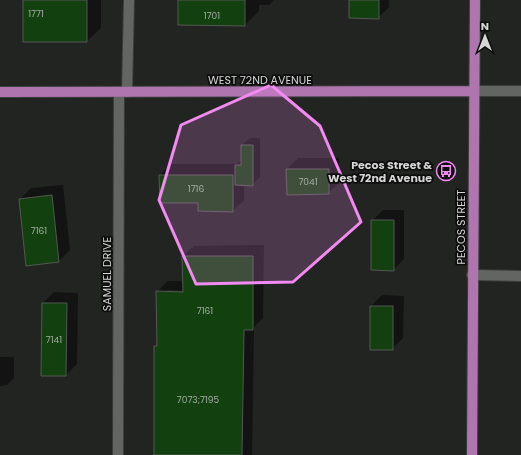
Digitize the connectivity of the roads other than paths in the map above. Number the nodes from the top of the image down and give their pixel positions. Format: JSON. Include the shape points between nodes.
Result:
{"nodes":[{"id":1,"x":128,"y":0,"type":"edge"},
{"id":2,"x":475,"y":0,"type":"edge"},
{"id":3,"x":474,"y":91,"type":"junction"},
{"id":4,"x":521,"y":91,"type":"edge"},
{"id":5,"x":0,"y":92,"type":"edge"},
{"id":6,"x":123,"y":92,"type":"junction"},
{"id":7,"x":472,"y":275,"type":"junction"},
{"id":8,"x":521,"y":276,"type":"edge"},
{"id":9,"x":118,"y":455,"type":"edge"},
{"id":10,"x":472,"y":455,"type":"edge"}],
"edges":[{"from":1,"to":6,"type":"street","name":"SAMUEL DRIVE"},
{"from":2,"to":3,"type":"main road","name":"PECOS STREET"},
{"from":3,"to":4,"type":"street","name":"WEST 72ND AVENUE"},
{"from":3,"to":6,"type":"main road","name":"WEST 72ND AVENUE"},
{"from":3,"to":7,"type":"main road","name":"PECOS STREET"},
{"from":5,"to":6,"type":"main road","name":"WEST 72ND AVENUE"},
{"from":6,"to":9,"type":"street","name":"SAMUEL DRIVE"},
{"from":7,"to":8,"type":"street"},
{"from":7,"to":10,"type":"main road","name":"PECOS STREET"}]}
